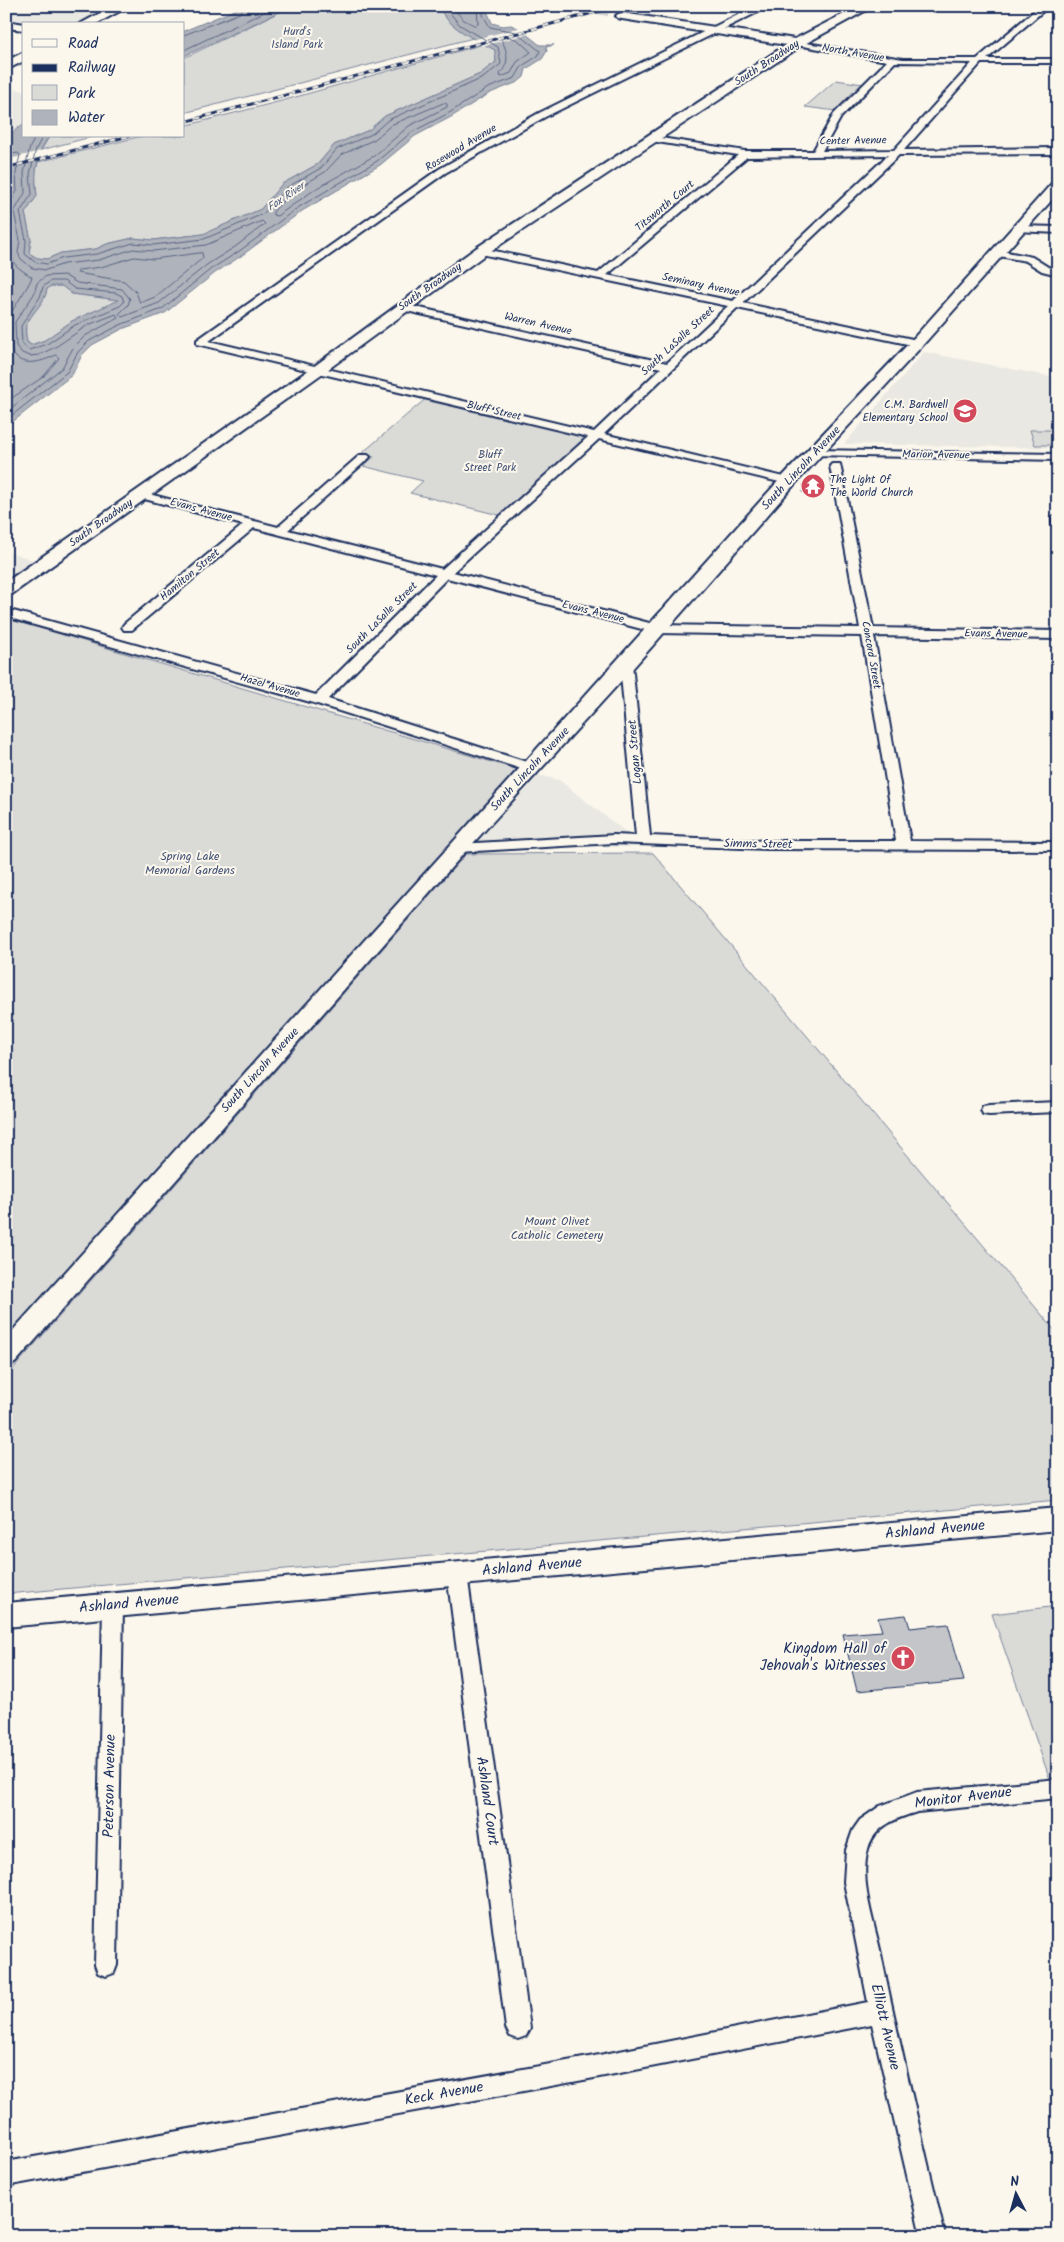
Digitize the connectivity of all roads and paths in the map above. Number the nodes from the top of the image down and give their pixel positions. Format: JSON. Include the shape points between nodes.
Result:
{"nodes":[{"id":1,"x":123,"y":6,"type":"edge"},
{"id":2,"x":575,"y":6,"type":"edge"},
{"id":3,"x":868,"y":6,"type":"edge"},
{"id":4,"x":1045,"y":6,"type":"edge"},
{"id":5,"x":590,"y":8,"type":"edge"},
{"id":6,"x":755,"y":10,"type":"dead end"},
{"id":7,"x":628,"y":15,"type":"tunnel mouth"},
{"id":8,"x":650,"y":18,"type":"joint"},
{"id":9,"x":90,"y":22,"type":"edge"},
{"id":10,"x":6,"y":24,"type":"edge"},
{"id":11,"x":22,"y":27,"type":"edge"},
{"id":12,"x":716,"y":30,"type":"junction"},
{"id":13,"x":796,"y":43,"type":"junction"},
{"id":14,"x":22,"y":57,"type":"edge"},
{"id":15,"x":893,"y":60,"type":"junction"},
{"id":16,"x":1058,"y":60,"type":"edge"},
{"id":17,"x":979,"y":61,"type":"junction"},
{"id":18,"x":6,"y":66,"type":"edge"},
{"id":19,"x":651,"y":138,"type":"junction"},
{"id":20,"x":1058,"y":150,"type":"edge"},
{"id":21,"x":898,"y":151,"type":"junction"},
{"id":22,"x":816,"y":153,"type":"junction"},
{"id":23,"x":745,"y":154,"type":"junction"},
{"id":24,"x":1058,"y":185,"type":"edge"},
{"id":25,"x":1018,"y":229,"type":"junction"},
{"id":26,"x":1058,"y":230,"type":"edge"},
{"id":27,"x":481,"y":251,"type":"junction"},
{"id":28,"x":997,"y":253,"type":"junction"},
{"id":29,"x":1058,"y":272,"type":"edge"},
{"id":30,"x":600,"y":276,"type":"junction"},
{"id":31,"x":735,"y":305,"type":"junction"},
{"id":32,"x":402,"y":306,"type":"junction"},
{"id":33,"x":201,"y":342,"type":"joint"},
{"id":34,"x":917,"y":342,"type":"junction"},
{"id":35,"x":669,"y":367,"type":"junction"},
{"id":36,"x":318,"y":370,"type":"junction"},
{"id":37,"x":597,"y":435,"type":"junction"},
{"id":38,"x":815,"y":453,"type":"junction"},
{"id":39,"x":364,"y":457,"type":"dead end"},
{"id":40,"x":1057,"y":459,"type":"edge"},
{"id":41,"x":836,"y":466,"type":"dead end"},
{"id":42,"x":788,"y":480,"type":"junction"},
{"id":43,"x":141,"y":495,"type":"junction"},
{"id":44,"x":1058,"y":517,"type":"edge"},
{"id":45,"x":252,"y":524,"type":"junction"},
{"id":46,"x":1058,"y":524,"type":"edge"},
{"id":47,"x":281,"y":530,"type":"junction"},
{"id":48,"x":444,"y":574,"type":"junction"},
{"id":49,"x":6,"y":590,"type":"edge"},
{"id":50,"x":6,"y":613,"type":"edge"},
{"id":51,"x":128,"y":627,"type":"dead end"},
{"id":52,"x":657,"y":629,"type":"junction"},
{"id":53,"x":866,"y":632,"type":"junction"},
{"id":54,"x":1058,"y":635,"type":"edge"},
{"id":55,"x":626,"y":664,"type":"junction"},
{"id":56,"x":322,"y":696,"type":"junction"},
{"id":57,"x":532,"y":768,"type":"junction"},
{"id":58,"x":643,"y":840,"type":"junction"},
{"id":59,"x":904,"y":845,"type":"junction"},
{"id":60,"x":1058,"y":846,"type":"edge"},
{"id":61,"x":458,"y":848,"type":"junction"},
{"id":62,"x":1058,"y":1107,"type":"edge"},
{"id":63,"x":989,"y":1110,"type":"dead end"},
{"id":64,"x":6,"y":1356,"type":"edge"},
{"id":65,"x":1058,"y":1519,"type":"edge"},
{"id":66,"x":457,"y":1574,"type":"junction"},
{"id":67,"x":113,"y":1606,"type":"junction"},
{"id":68,"x":6,"y":1615,"type":"edge"},
{"id":69,"x":1058,"y":1788,"type":"edge"},
{"id":70,"x":872,"y":1821,"type":"joint"},
{"id":71,"x":106,"y":1965,"type":"dead end"},
{"id":72,"x":881,"y":2012,"type":"junction"},
{"id":73,"x":518,"y":2028,"type":"dead end"},
{"id":74,"x":6,"y":2174,"type":"edge"},
{"id":75,"x":933,"y":2236,"type":"edge"}],
"edges":[{"from":1,"to":9,"type":"street"},
{"from":2,"to":5,"type":"street"},
{"from":3,"to":13,"type":"street","name":"South Broadway"},
{"from":4,"to":17,"type":"street","name":"South LaSalle Street"},
{"from":6,"to":12,"type":"street","name":"Rosewood Avenue"},
{"from":7,"to":8,"type":"street","name":"North Avenue"},
{"from":8,"to":12,"type":"street","name":"North Avenue"},
{"from":10,"to":11,"type":"street"},
{"from":12,"to":13,"type":"street","name":"North Avenue"},
{"from":12,"to":33,"type":"street","name":"Rosewood Avenue","via":[[542,115],[442,171]]},
{"from":13,"to":15,"type":"street","name":"North Avenue"},
{"from":13,"to":19,"type":"street","name":"South Broadway"},
{"from":14,"to":18,"type":"street"},
{"from":15,"to":17,"type":"street","name":"North Avenue"},
{"from":15,"to":22,"type":"street","via":[[837,116]]},
{"from":16,"to":17,"type":"street","name":"North Avenue"},
{"from":17,"to":21,"type":"street","name":"South LaSalle Street"},
{"from":19,"to":23,"type":"street","name":"Center Avenue"},
{"from":19,"to":27,"type":"street","name":"South Broadway"},
{"from":20,"to":21,"type":"street","name":"Center Avenue"},
{"from":21,"to":22,"type":"street","name":"Center Avenue"},
{"from":21,"to":31,"type":"street","name":"South LaSalle Street"},
{"from":22,"to":23,"type":"street","name":"Center Avenue"},
{"from":23,"to":30,"type":"street","name":"Titsworth Court"},
{"from":24,"to":25,"type":"street","name":"South Lincoln Avenue"},
{"from":25,"to":26,"type":"street"},
{"from":25,"to":28,"type":"street","name":"South Lincoln Avenue"},
{"from":27,"to":30,"type":"street","name":"Seminary Avenue"},
{"from":27,"to":32,"type":"street","name":"South Broadway"},
{"from":28,"to":29,"type":"street","via":[[1029,259],[1045,269]]},
{"from":28,"to":34,"type":"street","name":"South Lincoln Avenue"},
{"from":30,"to":31,"type":"street","name":"Seminary Avenue"},
{"from":31,"to":34,"type":"street","name":"Seminary Avenue"},
{"from":31,"to":35,"type":"street","name":"South LaSalle Street"},
{"from":32,"to":35,"type":"street","name":"Warren Avenue"},
{"from":32,"to":36,"type":"street","name":"South Broadway"},
{"from":33,"to":36,"type":"street","name":"Bluff Street"},
{"from":34,"to":38,"type":"street","name":"South Lincoln Avenue"},
{"from":35,"to":37,"type":"street","name":"South LaSalle Street"},
{"from":36,"to":37,"type":"street","name":"Bluff Street"},
{"from":36,"to":43,"type":"street","name":"South Broadway"},
{"from":37,"to":42,"type":"street","name":"Bluff Street"},
{"from":37,"to":48,"type":"street","name":"South LaSalle Street"},
{"from":38,"to":40,"type":"street","name":"Marion Avenue"},
{"from":38,"to":42,"type":"street","name":"South Lincoln Avenue"},
{"from":39,"to":47,"type":"street"},
{"from":41,"to":53,"type":"street","name":"Concord Street"},
{"from":42,"to":52,"type":"street","name":"South Lincoln Avenue"},
{"from":43,"to":45,"type":"street","name":"Evans Avenue"},
{"from":43,"to":49,"type":"street","name":"South Broadway"},
{"from":44,"to":46,"type":"street"},
{"from":45,"to":47,"type":"street","name":"Evans Avenue"},
{"from":45,"to":51,"type":"street","name":"Hamilton Street"},
{"from":47,"to":48,"type":"street","name":"Evans Avenue"},
{"from":48,"to":52,"type":"street","name":"Evans Avenue"},
{"from":48,"to":56,"type":"street","name":"South LaSalle Street"},
{"from":50,"to":56,"type":"street","name":"Hazel Avenue"},
{"from":52,"to":53,"type":"street","name":"Evans Avenue"},
{"from":52,"to":55,"type":"street","name":"South Lincoln Avenue"},
{"from":53,"to":54,"type":"street","name":"Evans Avenue"},
{"from":53,"to":59,"type":"street","name":"Concord Street"},
{"from":55,"to":57,"type":"street","name":"South Lincoln Avenue"},
{"from":55,"to":58,"type":"street","name":"Logan Street"},
{"from":56,"to":57,"type":"street","name":"Hazel Avenue"},
{"from":57,"to":61,"type":"street","name":"South Lincoln Avenue"},
{"from":58,"to":59,"type":"street","name":"Simms Street","via":[[767,845]]},
{"from":58,"to":61,"type":"street","name":"Simms Street"},
{"from":59,"to":60,"type":"street","name":"Simms Street"},
{"from":61,"to":64,"type":"street","name":"South Lincoln Avenue"},
{"from":62,"to":63,"type":"street"},
{"from":65,"to":66,"type":"street","name":"Ashland Avenue"},
{"from":66,"to":67,"type":"street","name":"Ashland Avenue"},
{"from":66,"to":73,"type":"street","name":"Ashland Court"},
{"from":67,"to":68,"type":"street","name":"Ashland Avenue"},
{"from":67,"to":71,"type":"street","name":"Peterson Avenue"},
{"from":69,"to":70,"type":"street","name":"Monitor Avenue","via":[[917,1802],[884,1813]]},
{"from":70,"to":72,"type":"street","name":"Elliott Avenue","via":[[862,1836],[854,1866]]},
{"from":72,"to":74,"type":"street","name":"Keck Avenue"},
{"from":72,"to":75,"type":"street","name":"Elliott Avenue"}]}
